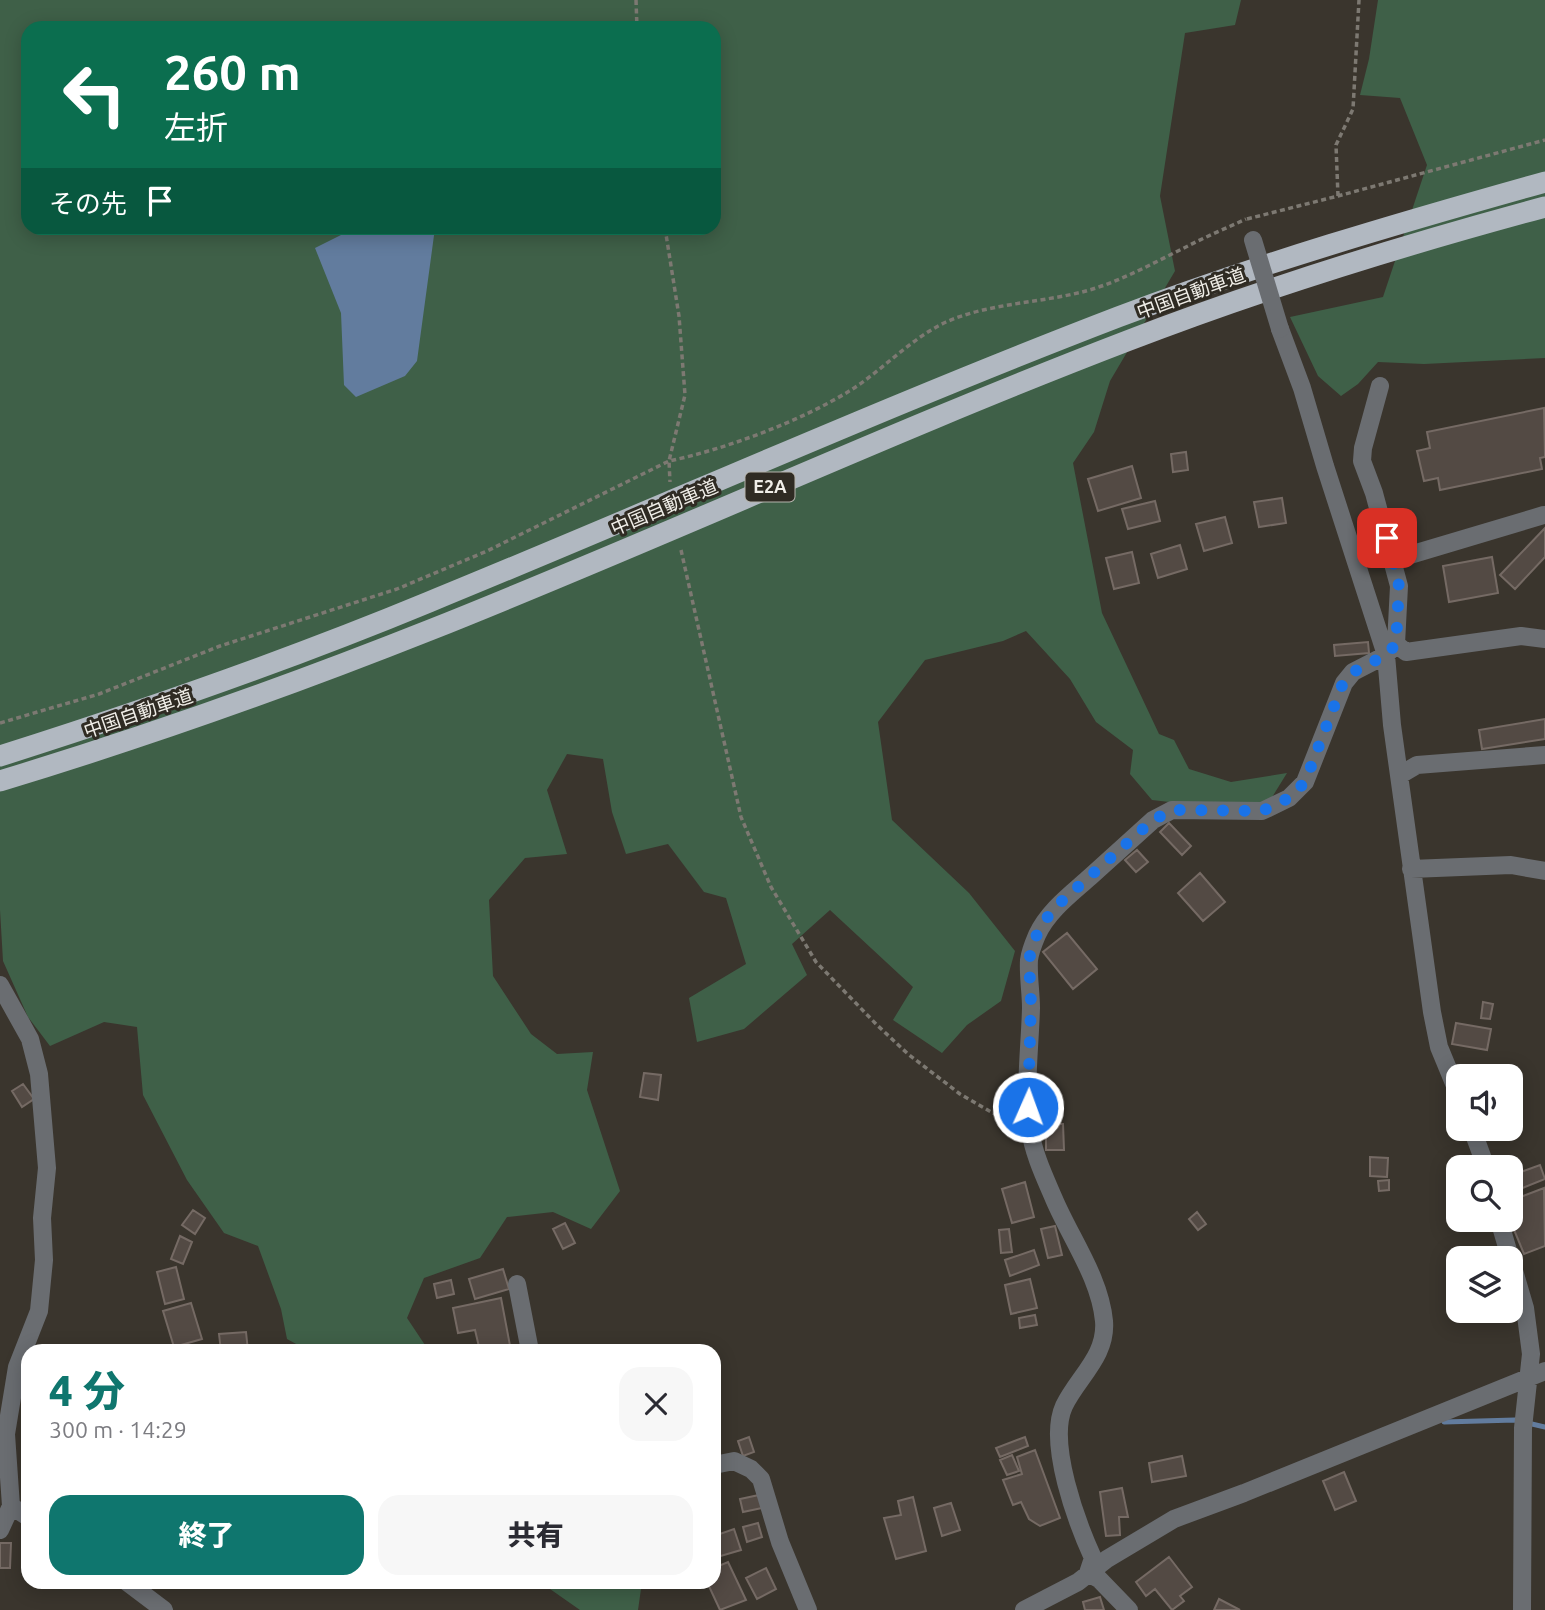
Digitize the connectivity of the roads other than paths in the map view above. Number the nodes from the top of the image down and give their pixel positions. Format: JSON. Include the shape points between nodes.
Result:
{"nodes":[{"id":1,"x":1545,"y":182,"type":"edge"},
{"id":2,"x":1545,"y":206,"type":"edge"},
{"id":3,"x":1253,"y":240,"type":"road end"},
{"id":4,"x":1380,"y":386,"type":"dead end"},
{"id":5,"x":1544,"y":515,"type":"edge"},
{"id":6,"x":1393,"y":560,"type":"junction"},
{"id":7,"x":1545,"y":639,"type":"edge"},
{"id":8,"x":1391,"y":650,"type":"junction"},
{"id":9,"x":1545,"y":755,"type":"edge"},
{"id":10,"x":0,"y":756,"type":"edge"},
{"id":11,"x":1400,"y":775,"type":"junction"},
{"id":12,"x":0,"y":781,"type":"edge"},
{"id":13,"x":1411,"y":869,"type":"junction"},
{"id":14,"x":1545,"y":871,"type":"edge"},
{"id":15,"x":0,"y":985,"type":"edge"},
{"id":16,"x":1446,"y":1064,"type":"edge"},
{"id":17,"x":1503,"y":1232,"type":"edge"},
{"id":18,"x":517,"y":1284,"type":"dead end"},
{"id":19,"x":26,"y":1344,"type":"edge"},
{"id":20,"x":529,"y":1344,"type":"edge"},
{"id":21,"x":21,"y":1357,"type":"edge"},
{"id":22,"x":1545,"y":1371,"type":"edge"},
{"id":23,"x":1527,"y":1379,"type":"junction"},
{"id":24,"x":20,"y":1401,"type":"edge"},
{"id":25,"x":721,"y":1464,"type":"edge"},
{"id":26,"x":12,"y":1506,"type":"junction"},
{"id":27,"x":21,"y":1512,"type":"edge"},
{"id":28,"x":0,"y":1530,"type":"edge"},
{"id":29,"x":1088,"y":1573,"type":"junction"},
{"id":30,"x":136,"y":1589,"type":"edge"},
{"id":31,"x":164,"y":1610,"type":"edge"},
{"id":32,"x":808,"y":1610,"type":"edge"},
{"id":33,"x":1024,"y":1610,"type":"edge"},
{"id":34,"x":1129,"y":1610,"type":"edge"},
{"id":35,"x":1522,"y":1610,"type":"edge"}],
"edges":[{"from":1,"to":10,"type":"highway","name":"中国自動車道","number":"E2A","via":[[1243,273],[1120,317],[427,603],[254,670]]},
{"from":2,"to":12,"type":"highway","name":"中国自動車道","number":"E2A","via":[[1275,288],[1128,340],[431,630],[111,747]]},
{"from":3,"to":8,"type":"street","bridge":true,"via":[[1325,466]]},
{"from":4,"to":6,"type":"street","via":[[1362,461]]},
{"from":5,"to":6,"type":"street"},
{"from":6,"to":8,"type":"street","via":[[1399,586]]},
{"from":7,"to":8,"type":"street","via":[[1521,636],[1406,652]]},
{"from":8,"to":11,"type":"street","via":[[1392,725]]},
{"from":8,"to":29,"type":"street","via":[[1343,683],[1305,782],[1289,798],[1262,811],[1172,810],[1153,820],[1052,910],[1037,934],[1029,959],[1030,1132],[1054,1199],[1096,1288],[1103,1315],[1103,1340],[1097,1357],[1064,1406],[1059,1423],[1068,1489],[1093,1558]]},
{"from":9,"to":11,"type":"street","via":[[1417,765]]},
{"from":11,"to":13,"type":"street"},
{"from":13,"to":14,"type":"street","via":[[1511,865]]},
{"from":13,"to":16,"type":"street","via":[[1432,1012]]},
{"from":15,"to":19,"type":"street","via":[[30,1039],[39,1074],[47,1168],[39,1311]]},
{"from":17,"to":23,"type":"street","via":[[1525,1308],[1531,1354]]},
{"from":18,"to":20,"type":"street"},
{"from":21,"to":24,"type":"street","via":[[17,1367]]},
{"from":22,"to":23,"type":"street"},
{"from":23,"to":29,"type":"street","via":[[1174,1519]]},
{"from":23,"to":35,"type":"street"},
{"from":24,"to":26,"type":"street","via":[[6,1434]]},
{"from":25,"to":32,"type":"street","via":[[734,1461],[761,1479]]},
{"from":26,"to":27,"type":"street"},
{"from":26,"to":28,"type":"street"},
{"from":29,"to":33,"type":"street"},
{"from":29,"to":34,"type":"street"},
{"from":30,"to":31,"type":"street"}]}
